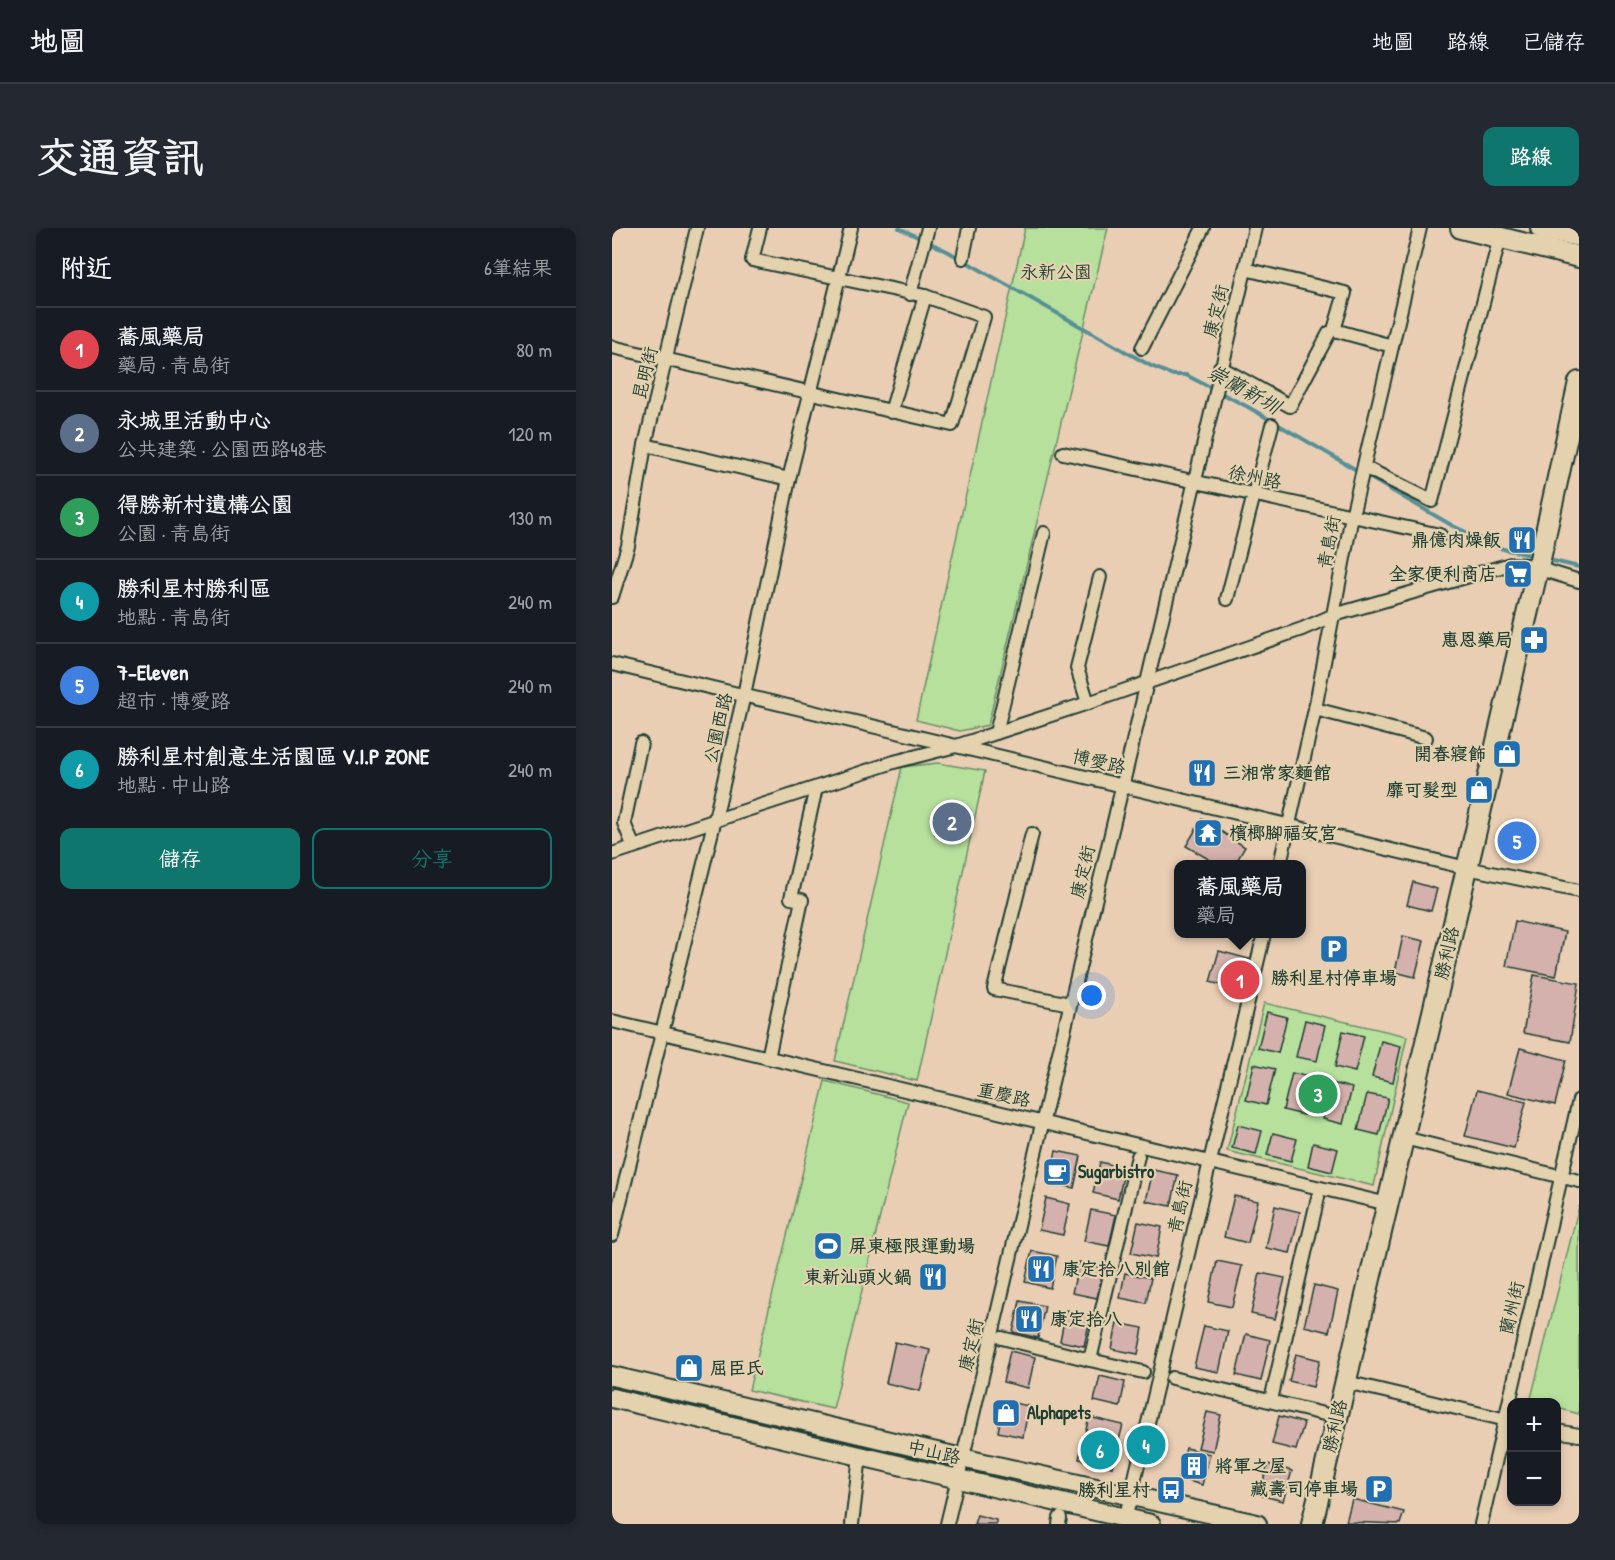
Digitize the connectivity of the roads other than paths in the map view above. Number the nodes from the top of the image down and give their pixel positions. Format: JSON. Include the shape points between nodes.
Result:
{"nodes":[{"id":1,"x":697,"y":228,"type":"edge"},
{"id":2,"x":760,"y":228,"type":"edge"},
{"id":3,"x":851,"y":228,"type":"edge"},
{"id":4,"x":969,"y":228,"type":"edge"},
{"id":5,"x":1203,"y":228,"type":"edge"},
{"id":6,"x":1255,"y":228,"type":"edge"},
{"id":7,"x":1420,"y":228,"type":"edge"},
{"id":8,"x":1461,"y":228,"type":"edge"},
{"id":9,"x":1541,"y":228,"type":"edge"},
{"id":10,"x":926,"y":236,"type":"edge"},
{"id":11,"x":1579,"y":236,"type":"edge"},
{"id":12,"x":1500,"y":237,"type":"junction"},
{"id":13,"x":1579,"y":257,"type":"edge"},
{"id":14,"x":963,"y":258,"type":"dead end"},
{"id":15,"x":1245,"y":269,"type":"junction"},
{"id":16,"x":838,"y":279,"type":"junction"},
{"id":17,"x":910,"y":294,"type":"junction"},
{"id":18,"x":925,"y":296,"type":"junction"},
{"id":19,"x":1329,"y":333,"type":"dead end"},
{"id":20,"x":1392,"y":346,"type":"junction"},
{"id":21,"x":612,"y":347,"type":"edge"},
{"id":22,"x":1142,"y":348,"type":"dead end"},
{"id":23,"x":667,"y":359,"type":"junction"},
{"id":24,"x":1221,"y":367,"type":"junction"},
{"id":25,"x":1579,"y":382,"type":"edge"},
{"id":26,"x":810,"y":394,"type":"junction"},
{"id":27,"x":891,"y":412,"type":"junction"},
{"id":28,"x":1272,"y":426,"type":"dead end"},
{"id":29,"x":645,"y":445,"type":"junction"},
{"id":30,"x":1063,"y":453,"type":"dead end"},
{"id":31,"x":1362,"y":473,"type":"junction"},
{"id":32,"x":789,"y":479,"type":"junction"},
{"id":33,"x":1193,"y":483,"type":"junction"},
{"id":34,"x":1254,"y":495,"type":"junction"},
{"id":35,"x":1352,"y":516,"type":"junction"},
{"id":36,"x":1044,"y":533,"type":"dead end"},
{"id":37,"x":1440,"y":535,"type":"dead end"},
{"id":38,"x":1539,"y":561,"type":"junction"},
{"id":39,"x":1100,"y":577,"type":"dead end"},
{"id":40,"x":1579,"y":581,"type":"edge"},
{"id":41,"x":612,"y":597,"type":"edge"},
{"id":42,"x":1227,"y":599,"type":"dead end"},
{"id":43,"x":1334,"y":615,"type":"junction"},
{"id":44,"x":612,"y":663,"type":"edge"},
{"id":45,"x":1146,"y":683,"type":"junction"},
{"id":46,"x":744,"y":695,"type":"junction"},
{"id":47,"x":1088,"y":703,"type":"junction"},
{"id":48,"x":1315,"y":709,"type":"junction"},
{"id":49,"x":996,"y":733,"type":"junction"},
{"id":50,"x":1426,"y":738,"type":"dead end"},
{"id":51,"x":641,"y":742,"type":"dead end"},
{"id":52,"x":956,"y":746,"type":"junction"},
{"id":53,"x":1122,"y":785,"type":"junction"},
{"id":54,"x":816,"y":788,"type":"junction"},
{"id":55,"x":715,"y":819,"type":"junction"},
{"id":56,"x":1290,"y":826,"type":"junction"},
{"id":57,"x":1032,"y":834,"type":"dead end"},
{"id":58,"x":633,"y":845,"type":"junction"},
{"id":59,"x":614,"y":853,"type":"edge"},
{"id":60,"x":1281,"y":860,"type":"edge"},
{"id":61,"x":612,"y":868,"type":"edge"},
{"id":62,"x":1467,"y":868,"type":"junction"},
{"id":63,"x":1579,"y":891,"type":"edge"},
{"id":64,"x":1263,"y":938,"type":"edge"},
{"id":65,"x":1070,"y":1004,"type":"junction"},
{"id":66,"x":612,"y":1021,"type":"edge"},
{"id":67,"x":661,"y":1032,"type":"junction"},
{"id":68,"x":768,"y":1058,"type":"junction"},
{"id":69,"x":1579,"y":1100,"type":"edge"},
{"id":70,"x":1043,"y":1122,"type":"junction"},
{"id":71,"x":1404,"y":1138,"type":"junction"},
{"id":72,"x":1138,"y":1156,"type":"dead end"},
{"id":73,"x":1210,"y":1162,"type":"junction"},
{"id":74,"x":1561,"y":1177,"type":"junction"},
{"id":75,"x":1579,"y":1181,"type":"edge"},
{"id":76,"x":1318,"y":1197,"type":"dead end"},
{"id":77,"x":616,"y":1198,"type":"edge"},
{"id":78,"x":1388,"y":1204,"type":"junction"},
{"id":79,"x":612,"y":1235,"type":"edge"},
{"id":80,"x":1002,"y":1338,"type":"dead end"},
{"id":81,"x":1090,"y":1360,"type":"junction"},
{"id":82,"x":1143,"y":1372,"type":"dead end"},
{"id":83,"x":612,"y":1376,"type":"edge"},
{"id":84,"x":1172,"y":1378,"type":"dead end"},
{"id":85,"x":1346,"y":1382,"type":"junction"},
{"id":86,"x":612,"y":1398,"type":"edge"},
{"id":87,"x":1513,"y":1398,"type":"edge"},
{"id":88,"x":1270,"y":1401,"type":"junction"},
{"id":89,"x":1324,"y":1414,"type":"dead end"},
{"id":90,"x":1507,"y":1420,"type":"edge"},
{"id":91,"x":1507,"y":1424,"type":"edge"},
{"id":92,"x":1561,"y":1432,"type":"edge"},
{"id":93,"x":1579,"y":1435,"type":"edge"},
{"id":94,"x":860,"y":1456,"type":"junction"},
{"id":95,"x":963,"y":1458,"type":"junction"},
{"id":96,"x":958,"y":1479,"type":"junction"},
{"id":97,"x":1130,"y":1497,"type":"junction"},
{"id":98,"x":1124,"y":1521,"type":"edge"},
{"id":99,"x":852,"y":1524,"type":"edge"},
{"id":100,"x":947,"y":1524,"type":"edge"},
{"id":101,"x":1151,"y":1524,"type":"edge"},
{"id":102,"x":1257,"y":1524,"type":"edge"},
{"id":103,"x":1312,"y":1524,"type":"edge"},
{"id":104,"x":1480,"y":1524,"type":"edge"}],
"edges":[{"from":1,"to":23,"type":"street","name":"昆明街"},
{"from":2,"to":16,"type":"street","via":[[752,260]]},
{"from":3,"to":16,"type":"street","name":"公園西路"},
{"from":4,"to":14,"type":"street"},
{"from":5,"to":22,"type":"street"},
{"from":6,"to":15,"type":"street","name":"康定街"},
{"from":7,"to":20,"type":"street","name":"青島街"},
{"from":8,"to":12,"type":"main road"},
{"from":9,"to":11,"type":"main road"},
{"from":10,"to":17,"type":"street"},
{"from":12,"to":13,"type":"main road"},
{"from":12,"to":31,"type":"street","via":[[1432,501]]},
{"from":15,"to":20,"type":"street","via":[[1345,293],[1334,330]]},
{"from":15,"to":24,"type":"street","name":"康定街"},
{"from":16,"to":17,"type":"street"},
{"from":16,"to":26,"type":"street","name":"公園西路"},
{"from":17,"to":18,"type":"street"},
{"from":18,"to":27,"type":"street"},
{"from":18,"to":27,"type":"street","via":[[984,317],[952,425]]},
{"from":19,"to":24,"type":"street","via":[[1290,406]]},
{"from":20,"to":31,"type":"street","name":"青島街"},
{"from":21,"to":23,"type":"street"},
{"from":23,"to":26,"type":"street"},
{"from":23,"to":29,"type":"street","name":"昆明街"},
{"from":24,"to":33,"type":"street","name":"康定街"},
{"from":25,"to":38,"type":"main road","name":"勝利路"},
{"from":26,"to":27,"type":"street"},
{"from":26,"to":32,"type":"street","name":"公園西路"},
{"from":28,"to":34,"type":"street"},
{"from":29,"to":32,"type":"street"},
{"from":29,"to":41,"type":"street","name":"昆明街","via":[[628,546]]},
{"from":30,"to":33,"type":"street","name":"徐州路"},
{"from":31,"to":35,"type":"street","name":"青島街"},
{"from":32,"to":46,"type":"street","name":"公園西路"},
{"from":33,"to":34,"type":"street","name":"徐州路"},
{"from":33,"to":45,"type":"street","name":"康定街"},
{"from":34,"to":35,"type":"street","name":"徐州路"},
{"from":34,"to":42,"type":"street"},
{"from":35,"to":37,"type":"street","name":"徐州路"},
{"from":35,"to":43,"type":"street","name":"青島街"},
{"from":36,"to":49,"type":"street"},
{"from":38,"to":40,"type":"street"},
{"from":38,"to":43,"type":"street","via":[[1511,564]]},
{"from":38,"to":62,"type":"main road","name":"勝利路"},
{"from":39,"to":47,"type":"street","via":[[1077,668]]},
{"from":43,"to":45,"type":"street"},
{"from":43,"to":48,"type":"street","name":"青島街"},
{"from":44,"to":46,"type":"street","name":"博愛路"},
{"from":45,"to":47,"type":"street"},
{"from":45,"to":53,"type":"street","name":"康定街"},
{"from":46,"to":52,"type":"street","name":"博愛路"},
{"from":46,"to":55,"type":"street","name":"公園西路"},
{"from":47,"to":49,"type":"street"},
{"from":48,"to":50,"type":"street"},
{"from":48,"to":56,"type":"street","name":"青島街"},
{"from":49,"to":52,"type":"street"},
{"from":51,"to":58,"type":"street","via":[[624,823]]},
{"from":52,"to":53,"type":"street","name":"博愛路"},
{"from":52,"to":54,"type":"street"},
{"from":53,"to":56,"type":"street","name":"博愛路"},
{"from":53,"to":65,"type":"street","name":"康定街"},
{"from":54,"to":55,"type":"street"},
{"from":54,"to":68,"type":"street","via":[[791,898],[802,900]]},
{"from":55,"to":58,"type":"street"},
{"from":55,"to":67,"type":"street","name":"公園西路"},
{"from":56,"to":60,"type":"street","name":"青島街"},
{"from":56,"to":62,"type":"street","name":"博愛路"},
{"from":57,"to":65,"type":"street","via":[[994,989]]},
{"from":58,"to":59,"type":"street"},
{"from":59,"to":61,"type":"street"},
{"from":62,"to":63,"type":"street","name":"博愛路"},
{"from":62,"to":71,"type":"main road","name":"勝利路"},
{"from":64,"to":73,"type":"street","name":"青島街"},
{"from":65,"to":70,"type":"street","name":"康定街"},
{"from":66,"to":67,"type":"street","name":"重慶路"},
{"from":67,"to":68,"type":"street","name":"重慶路"},
{"from":67,"to":77,"type":"street","name":"公園西路"},
{"from":68,"to":70,"type":"street","name":"重慶路"},
{"from":69,"to":74,"type":"street","name":"蘭州街"},
{"from":70,"to":73,"type":"street","name":"重慶路"},
{"from":70,"to":95,"type":"street","name":"康定街"},
{"from":71,"to":74,"type":"street"},
{"from":71,"to":78,"type":"main road","name":"勝利路"},
{"from":72,"to":81,"type":"street"},
{"from":73,"to":78,"type":"street","name":"重慶路"},
{"from":73,"to":97,"type":"street","name":"青島街"},
{"from":74,"to":75,"type":"street"},
{"from":74,"to":87,"type":"street","name":"蘭州街"},
{"from":76,"to":88,"type":"street"},
{"from":77,"to":79,"type":"street","name":"公園西路"},
{"from":78,"to":85,"type":"main road","name":"勝利路"},
{"from":80,"to":81,"type":"street"},
{"from":81,"to":82,"type":"street"},
{"from":83,"to":95,"type":"street","name":"中山路"},
{"from":84,"to":88,"type":"street"},
{"from":85,"to":90,"type":"street"},
{"from":85,"to":103,"type":"main road","name":"勝利路"},
{"from":86,"to":94,"type":"street","name":"中山路"},
{"from":88,"to":89,"type":"street"},
{"from":91,"to":104,"type":"street","name":"蘭州街"},
{"from":92,"to":93,"type":"street"},
{"from":94,"to":96,"type":"street","name":"中山路"},
{"from":94,"to":99,"type":"street"},
{"from":95,"to":96,"type":"street","name":"康定街"},
{"from":95,"to":97,"type":"street","name":"中山路"},
{"from":96,"to":98,"type":"street","name":"中山路"},
{"from":96,"to":100,"type":"street","name":"康定街"},
{"from":97,"to":98,"type":"street","name":"青島街"},
{"from":97,"to":102,"type":"street","name":"中山路"},
{"from":98,"to":101,"type":"street","name":"中山路"}]}
